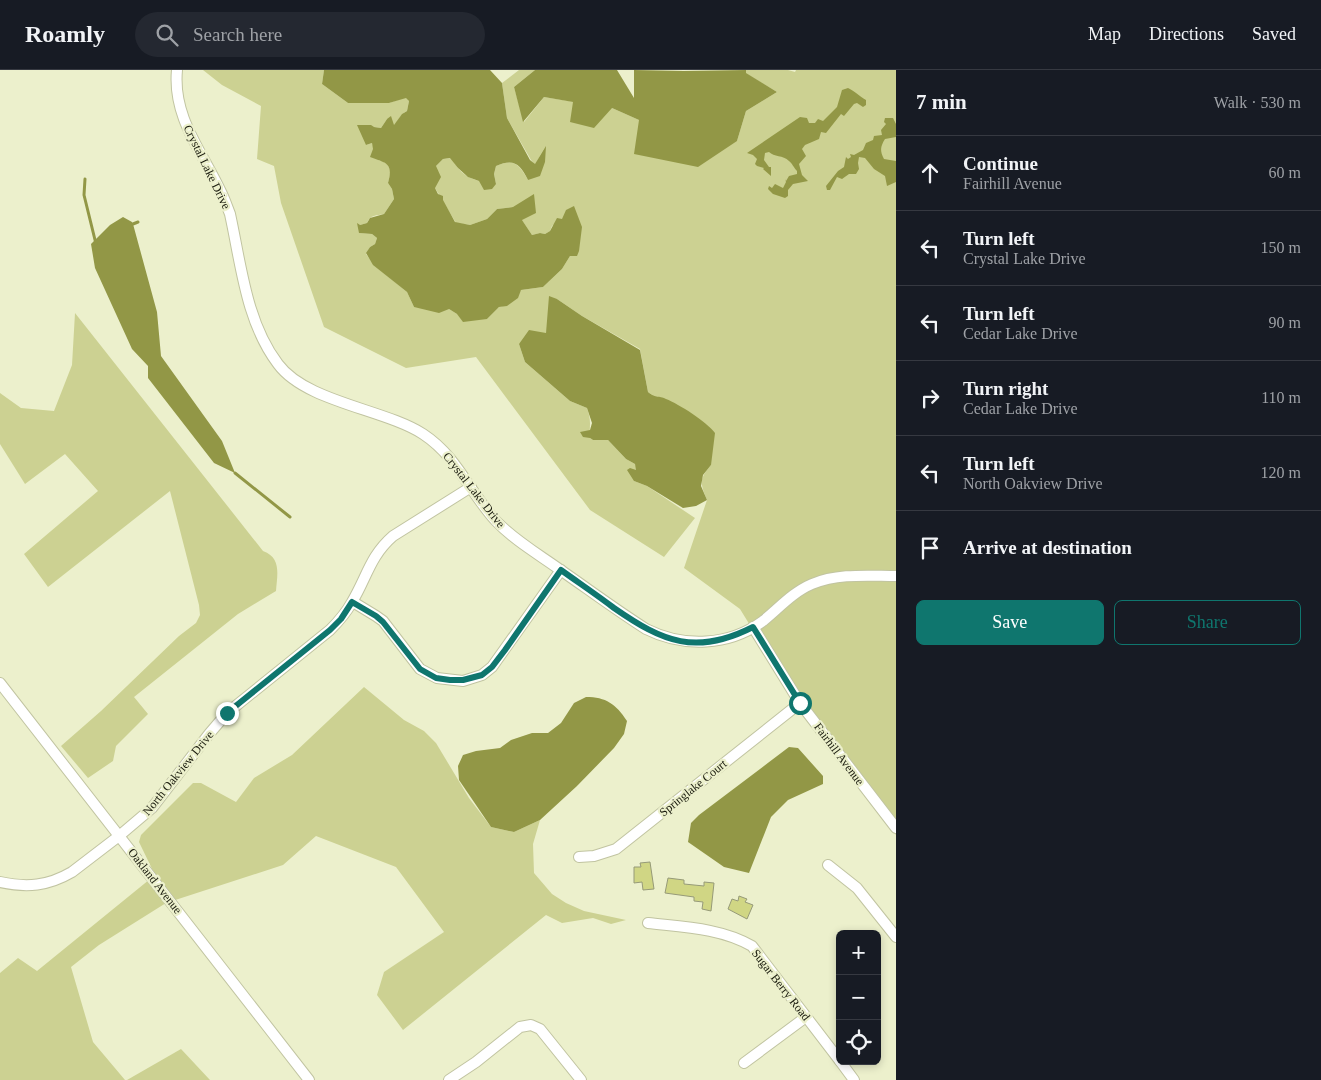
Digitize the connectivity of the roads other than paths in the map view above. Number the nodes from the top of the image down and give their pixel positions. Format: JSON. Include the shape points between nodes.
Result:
{"nodes":[{"id":1,"x":177,"y":70,"type":"edge"},
{"id":2,"x":471,"y":487,"type":"junction"},
{"id":3,"x":561,"y":570,"type":"junction"},
{"id":4,"x":896,"y":576,"type":"edge"},
{"id":5,"x":352,"y":602,"type":"junction"},
{"id":6,"x":753,"y":627,"type":"junction"},
{"id":7,"x":0,"y":683,"type":"edge"},
{"id":8,"x":800,"y":703,"type":"junction"},
{"id":9,"x":896,"y":828,"type":"edge"},
{"id":10,"x":119,"y":836,"type":"junction"},
{"id":11,"x":579,"y":857,"type":"dead end"},
{"id":12,"x":828,"y":866,"type":"dead end"},
{"id":13,"x":0,"y":882,"type":"edge"},
{"id":14,"x":648,"y":923,"type":"dead end"},
{"id":15,"x":896,"y":937,"type":"edge"},
{"id":16,"x":806,"y":1017,"type":"junction"},
{"id":17,"x":836,"y":1056,"type":"edge"},
{"id":18,"x":744,"y":1063,"type":"dead end"},
{"id":19,"x":843,"y":1065,"type":"edge"},
{"id":20,"x":309,"y":1080,"type":"edge"},
{"id":21,"x":449,"y":1080,"type":"edge"},
{"id":22,"x":581,"y":1080,"type":"edge"},
{"id":23,"x":854,"y":1080,"type":"edge"}],
"edges":[{"from":1,"to":2,"type":"street","name":"Crystal Lake Drive","via":[[178,100],[184,122],[225,201],[261,338],[279,366],[312,390],[422,433],[447,454]]},
{"from":2,"to":3,"type":"street","name":"Crystal Lake Drive","via":[[501,526]]},
{"from":2,"to":5,"type":"street","name":"North Oakview Drive","via":[[381,546]]},
{"from":3,"to":5,"type":"street","via":[[492,667],[482,675],[463,680],[436,678],[420,669],[383,622]]},
{"from":3,"to":6,"type":"street","name":"Crystal Lake Drive","via":[[634,622],[664,637],[692,642],[713,641]]},
{"from":4,"to":6,"type":"street","name":"Crystal Lake Drive","via":[[845,576],[811,584]]},
{"from":5,"to":10,"type":"street","name":"North Oakview Drive","via":[[330,630],[227,713],[152,808]]},
{"from":6,"to":8,"type":"street","name":"Fairhill Avenue"},
{"from":7,"to":10,"type":"street","name":"Oakland Avenue"},
{"from":8,"to":9,"type":"street","name":"Fairhill Avenue"},
{"from":8,"to":11,"type":"street","name":"Springlake Court","via":[[616,849]]},
{"from":10,"to":13,"type":"street","name":"North Oakview Drive","via":[[72,872],[52,882],[29,886]]},
{"from":10,"to":20,"type":"street","name":"Oakland Avenue"},
{"from":12,"to":15,"type":"street","via":[[857,888]]},
{"from":14,"to":16,"type":"street","name":"Sugar Berry Road","via":[[725,934],[752,946]]},
{"from":16,"to":17,"type":"street","name":"Sugar Berry Road"},
{"from":16,"to":18,"type":"street"},
{"from":19,"to":23,"type":"street","name":"Sugar Berry Road"},
{"from":21,"to":22,"type":"street","via":[[520,1027],[531,1025],[540,1029]]}]}
